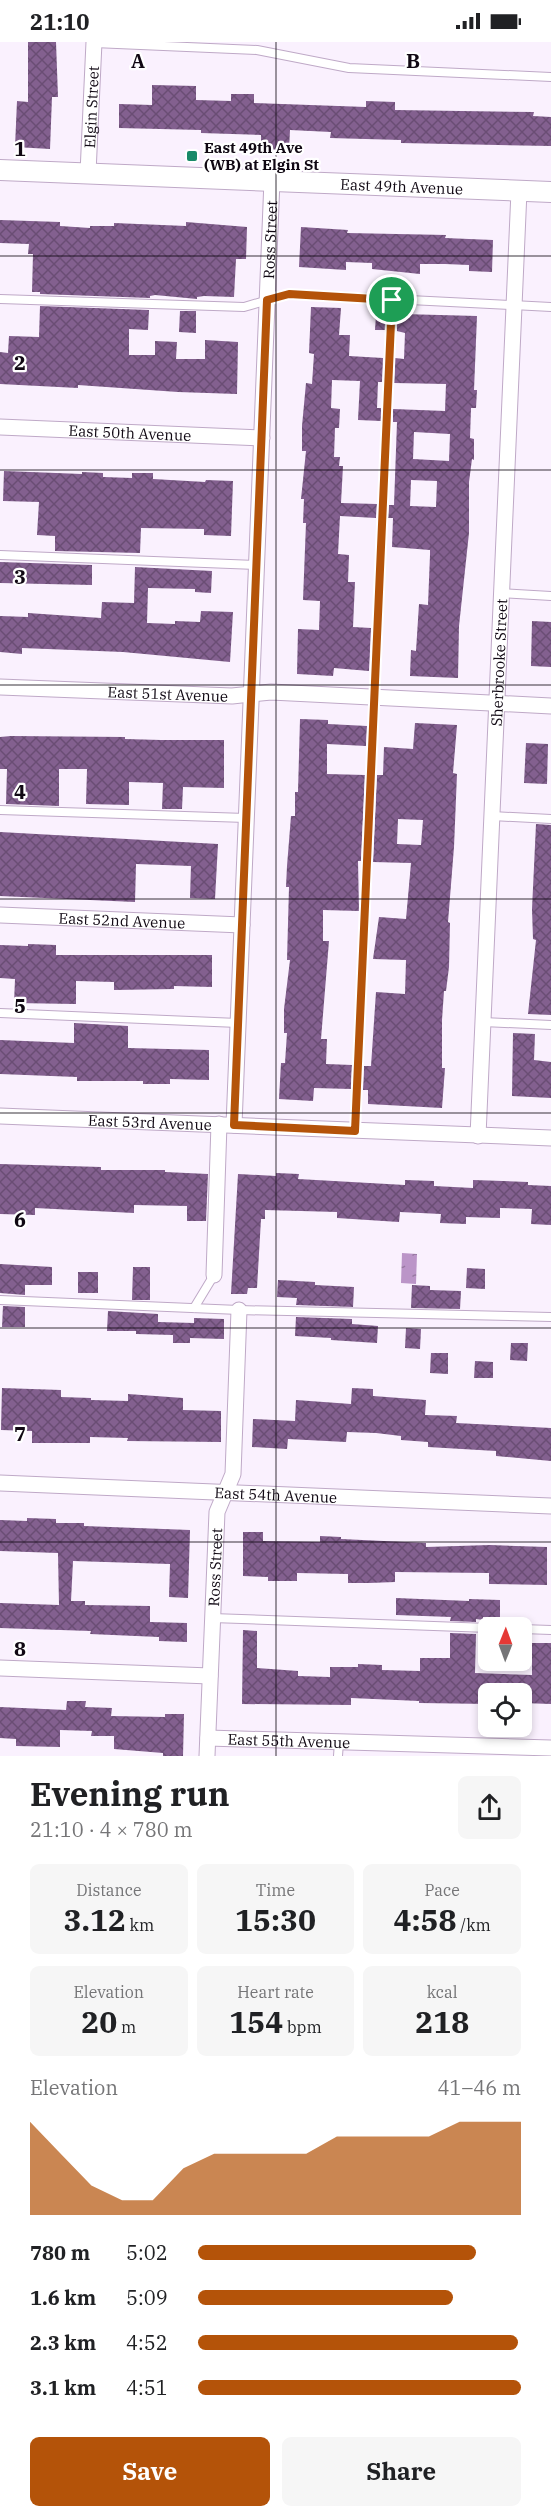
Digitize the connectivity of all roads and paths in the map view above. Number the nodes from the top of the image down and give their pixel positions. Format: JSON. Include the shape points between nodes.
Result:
{"nodes":[{"id":1,"x":94,"y":43,"type":"edge"},
{"id":2,"x":237,"y":45,"type":"edge"},
{"id":3,"x":551,"y":77,"type":"edge"},
{"id":4,"x":0,"y":170,"type":"edge"},
{"id":5,"x":88,"y":173,"type":"junction"},
{"id":6,"x":272,"y":180,"type":"junction"},
{"id":7,"x":519,"y":191,"type":"junction"},
{"id":8,"x":551,"y":192,"type":"edge"},
{"id":9,"x":0,"y":298,"type":"edge"},
{"id":10,"x":267,"y":300,"type":"junction"},
{"id":11,"x":392,"y":300,"type":"junction"},
{"id":12,"x":515,"y":305,"type":"junction"},
{"id":13,"x":551,"y":307,"type":"edge"},
{"id":14,"x":0,"y":427,"type":"edge"},
{"id":15,"x":262,"y":438,"type":"junction"},
{"id":16,"x":0,"y":555,"type":"edge"},
{"id":17,"x":257,"y":565,"type":"junction"},
{"id":18,"x":501,"y":593,"type":"junction"},
{"id":19,"x":551,"y":596,"type":"edge"},
{"id":20,"x":0,"y":687,"type":"edge"},
{"id":21,"x":251,"y":693,"type":"junction"},
{"id":22,"x":375,"y":698,"type":"junction"},
{"id":23,"x":497,"y":704,"type":"junction"},
{"id":24,"x":551,"y":706,"type":"edge"},
{"id":25,"x":0,"y":810,"type":"edge"},
{"id":26,"x":492,"y":816,"type":"junction"},
{"id":27,"x":246,"y":818,"type":"junction"},
{"id":28,"x":551,"y":819,"type":"edge"},
{"id":29,"x":0,"y":915,"type":"edge"},
{"id":30,"x":242,"y":925,"type":"junction"},
{"id":31,"x":0,"y":1013,"type":"edge"},
{"id":32,"x":483,"y":1022,"type":"junction"},
{"id":33,"x":238,"y":1023,"type":"junction"},
{"id":34,"x":551,"y":1025,"type":"edge"},
{"id":35,"x":0,"y":1116,"type":"edge"},
{"id":36,"x":226,"y":1125,"type":"junction"},
{"id":37,"x":355,"y":1131,"type":"junction"},
{"id":38,"x":478,"y":1136,"type":"junction"},
{"id":39,"x":551,"y":1138,"type":"edge"},
{"id":40,"x":214,"y":1275,"type":"joint"},
{"id":41,"x":0,"y":1300,"type":"edge"},
{"id":42,"x":194,"y":1308,"type":"junction"},
{"id":43,"x":239,"y":1310,"type":"junction"},
{"id":44,"x":551,"y":1317,"type":"edge"},
{"id":45,"x":0,"y":1484,"type":"edge"},
{"id":46,"x":225,"y":1492,"type":"junction"},
{"id":47,"x":551,"y":1506,"type":"edge"},
{"id":48,"x":212,"y":1618,"type":"junction"},
{"id":49,"x":478,"y":1628,"type":"edge"},
{"id":50,"x":532,"y":1629,"type":"edge"},
{"id":51,"x":551,"y":1630,"type":"edge"},
{"id":52,"x":0,"y":1668,"type":"edge"},
{"id":53,"x":210,"y":1676,"type":"junction"},
{"id":54,"x":208,"y":1738,"type":"junction"},
{"id":55,"x":551,"y":1748,"type":"edge"},
{"id":56,"x":338,"y":1749,"type":"edge"},
{"id":57,"x":471,"y":1751,"type":"edge"},
{"id":58,"x":207,"y":1756,"type":"edge"}],
"edges":[{"from":1,"to":2,"type":"lane"},
{"from":1,"to":5,"type":"street","name":"Elgin Street"},
{"from":2,"to":3,"type":"lane","via":[[349,68]]},
{"from":4,"to":5,"type":"street","name":"East 49th Avenue"},
{"from":5,"to":6,"type":"street","name":"East 49th Avenue"},
{"from":6,"to":7,"type":"street","name":"East 49th Avenue"},
{"from":6,"to":10,"type":"street","name":"Ross Street"},
{"from":7,"to":8,"type":"street","name":"East 49th Avenue"},
{"from":7,"to":12,"type":"street","name":"Sherbrooke Street"},
{"from":9,"to":10,"type":"lane","via":[[244,307]]},
{"from":10,"to":11,"type":"lane","via":[[289,294]]},
{"from":10,"to":15,"type":"street","name":"Ross Street"},
{"from":11,"to":12,"type":"lane"},
{"from":11,"to":22,"type":"lane"},
{"from":12,"to":13,"type":"lane"},
{"from":12,"to":18,"type":"street","name":"Sherbrooke Street"},
{"from":14,"to":15,"type":"street","name":"East 50th Avenue"},
{"from":15,"to":17,"type":"street","name":"Ross Street"},
{"from":16,"to":17,"type":"lane"},
{"from":17,"to":21,"type":"street","name":"Ross Street"},
{"from":18,"to":19,"type":"lane"},
{"from":18,"to":23,"type":"street","name":"Sherbrooke Street"},
{"from":20,"to":21,"type":"street","name":"East 51st Avenue","via":[[232,696]]},
{"from":21,"to":22,"type":"street","name":"East 51st Avenue"},
{"from":21,"to":27,"type":"street","name":"Ross Street"},
{"from":22,"to":23,"type":"street","name":"East 51st Avenue"},
{"from":22,"to":37,"type":"lane"},
{"from":23,"to":24,"type":"street","name":"East 51st Avenue"},
{"from":23,"to":26,"type":"street","name":"Sherbrooke Street"},
{"from":25,"to":27,"type":"lane"},
{"from":26,"to":28,"type":"lane"},
{"from":26,"to":32,"type":"street","name":"Sherbrooke Street"},
{"from":27,"to":30,"type":"street","name":"Ross Street"},
{"from":29,"to":30,"type":"street","name":"East 52nd Avenue"},
{"from":30,"to":33,"type":"street","name":"Ross Street"},
{"from":31,"to":33,"type":"lane"},
{"from":32,"to":34,"type":"lane"},
{"from":32,"to":38,"type":"street","name":"Sherbrooke Street"},
{"from":33,"to":36,"type":"street","name":"Ross Street"},
{"from":35,"to":36,"type":"street","name":"East 53rd Avenue"},
{"from":36,"to":37,"type":"street","name":"East 53rd Avenue"},
{"from":36,"to":40,"type":"street","name":"Ross Street"},
{"from":37,"to":38,"type":"street","name":"East 53rd Avenue"},
{"from":38,"to":39,"type":"street","name":"East 53rd Avenue"},
{"from":40,"to":42,"type":"lane","name":"Ross Street"},
{"from":41,"to":42,"type":"lane"},
{"from":42,"to":43,"type":"lane"},
{"from":43,"to":44,"type":"lane"},
{"from":43,"to":46,"type":"street","name":"Ross Street","via":[[233,1474]]},
{"from":45,"to":46,"type":"street","name":"East 54th Avenue"},
{"from":46,"to":47,"type":"street","name":"East 54th Avenue"},
{"from":46,"to":48,"type":"street","name":"Ross Street","via":[[217,1512]]},
{"from":48,"to":49,"type":"lane"},
{"from":48,"to":53,"type":"street","name":"Ross Street"},
{"from":50,"to":51,"type":"lane"},
{"from":52,"to":53,"type":"street"},
{"from":53,"to":54,"type":"street","name":"Ross Street"},
{"from":54,"to":56,"type":"street","name":"East 55th Avenue"},
{"from":54,"to":58,"type":"street","name":"Ross Street"},
{"from":55,"to":57,"type":"street","name":"East 55th Avenue"},
{"from":56,"to":57,"type":"street","name":"East 55th Avenue"}]}
